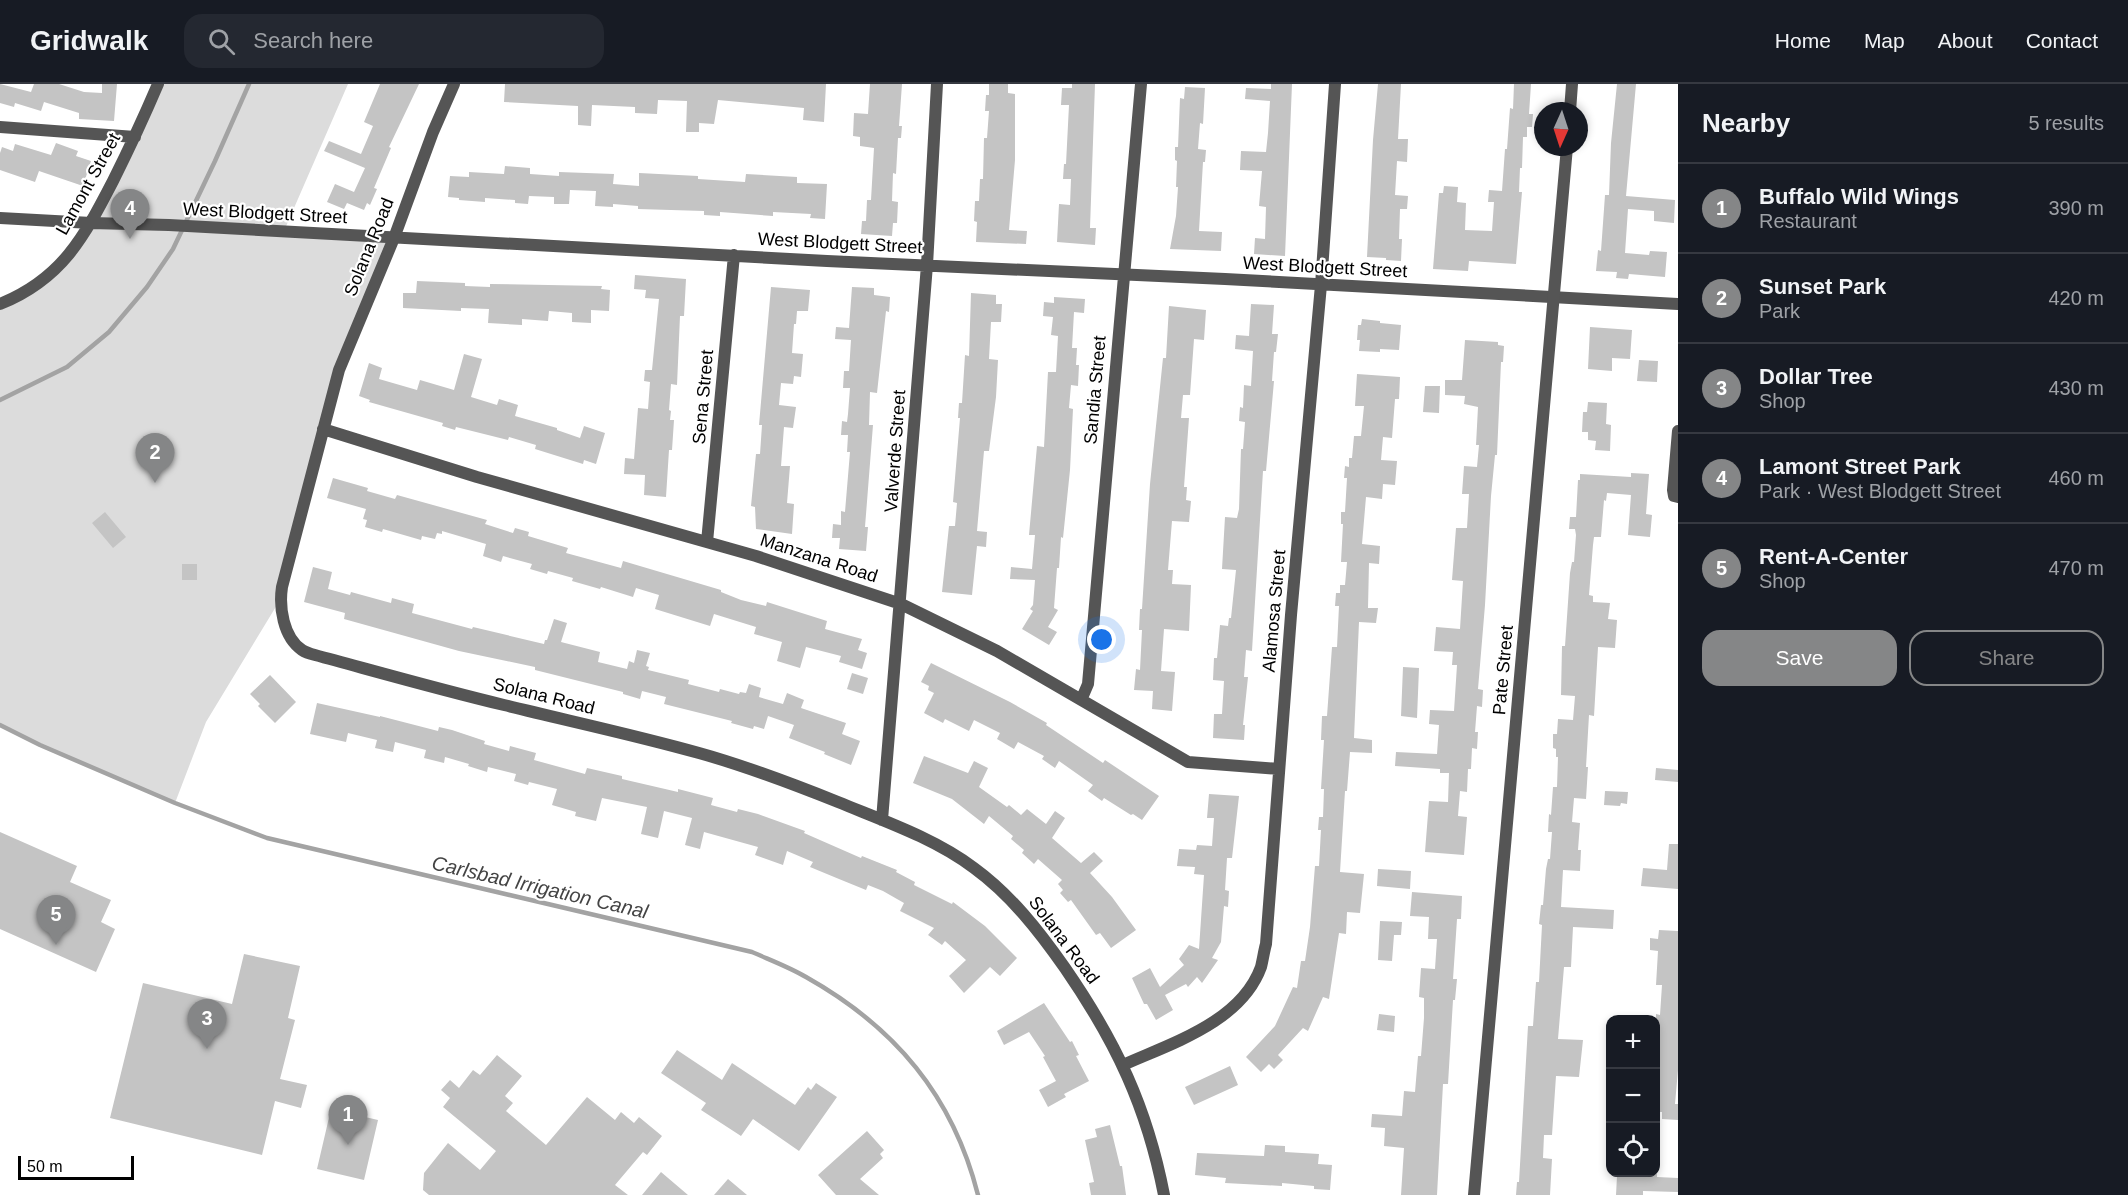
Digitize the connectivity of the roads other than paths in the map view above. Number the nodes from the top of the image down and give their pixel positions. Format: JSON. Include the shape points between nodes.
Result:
{"nodes":[{"id":1,"x":158,"y":84,"type":"edge"},
{"id":2,"x":454,"y":84,"type":"edge"},
{"id":3,"x":938,"y":84,"type":"edge"},
{"id":4,"x":1141,"y":84,"type":"edge"},
{"id":5,"x":1335,"y":84,"type":"edge"},
{"id":6,"x":1572,"y":84,"type":"edge"},
{"id":7,"x":1571,"y":102,"type":"edge"},
{"id":8,"x":0,"y":127,"type":"edge"},
{"id":9,"x":135,"y":137,"type":"junction"},
{"id":10,"x":1566,"y":156,"type":"edge"},
{"id":11,"x":0,"y":218,"type":"edge"},
{"id":12,"x":91,"y":223,"type":"junction"},
{"id":13,"x":394,"y":238,"type":"junction"},
{"id":14,"x":734,"y":255,"type":"junction"},
{"id":15,"x":927,"y":265,"type":"junction"},
{"id":16,"x":1125,"y":274,"type":"junction"},
{"id":17,"x":1321,"y":285,"type":"junction"},
{"id":18,"x":1554,"y":298,"type":"junction"},
{"id":19,"x":0,"y":304,"type":"edge"},
{"id":20,"x":1678,"y":304,"type":"edge"},
{"id":21,"x":323,"y":429,"type":"junction"},
{"id":22,"x":1678,"y":431,"type":"edge"},
{"id":23,"x":1676,"y":496,"type":"edge"},
{"id":24,"x":707,"y":542,"type":"junction"},
{"id":25,"x":901,"y":604,"type":"junction"},
{"id":26,"x":1082,"y":698,"type":"junction"},
{"id":27,"x":1279,"y":769,"type":"junction"},
{"id":28,"x":882,"y":820,"type":"junction"},
{"id":29,"x":1123,"y":1065,"type":"junction"},
{"id":30,"x":1164,"y":1195,"type":"edge"},
{"id":31,"x":1474,"y":1195,"type":"edge"}],
"edges":[{"from":1,"to":9,"type":"street","name":"Lamont Street"},
{"from":2,"to":13,"type":"street","name":"Solana Road"},
{"from":3,"to":15,"type":"street","name":"Valverde Street"},
{"from":4,"to":16,"type":"street","name":"Sandia Street"},
{"from":5,"to":17,"type":"street","name":"Alamosa Street"},
{"from":6,"to":7,"type":"street"},
{"from":8,"to":9,"type":"street"},
{"from":9,"to":12,"type":"street","name":"Lamont Street"},
{"from":10,"to":18,"type":"street","name":"Pate Street"},
{"from":11,"to":12,"type":"street","name":"West Blodgett Street"},
{"from":12,"to":13,"type":"street","name":"West Blodgett Street"},
{"from":12,"to":19,"type":"street","name":"Lamont Street","via":[[50,274]]},
{"from":13,"to":14,"type":"street","name":"West Blodgett Street"},
{"from":13,"to":21,"type":"street","name":"Solana Road","via":[[348,345]]},
{"from":14,"to":15,"type":"street","name":"West Blodgett Street"},
{"from":14,"to":24,"type":"street","name":"Sena Street"},
{"from":15,"to":16,"type":"street","name":"West Blodgett Street"},
{"from":15,"to":25,"type":"street","name":"Valverde Street"},
{"from":16,"to":17,"type":"street","name":"West Blodgett Street"},
{"from":16,"to":26,"type":"street","name":"Sandia Street","via":[[1088,684]]},
{"from":17,"to":18,"type":"street","name":"West Blodgett Street"},
{"from":17,"to":27,"type":"street","name":"Alamosa Street"},
{"from":18,"to":20,"type":"street","name":"West Blodgett Street"},
{"from":18,"to":31,"type":"street","name":"Pate Street"},
{"from":21,"to":24,"type":"street","name":"Manzana Road"},
{"from":21,"to":28,"type":"street","name":"Solana Road","via":[[280,600],[284,622],[300,649],[465,695],[702,753]]},
{"from":22,"to":23,"type":"street","via":[[1673,490]]},
{"from":24,"to":25,"type":"street","name":"Manzana Road"},
{"from":25,"to":26,"type":"street","name":"Manzana Road"},
{"from":25,"to":28,"type":"street","name":"Valverde Street"},
{"from":26,"to":27,"type":"street","name":"Manzana Road","via":[[1188,762]]},
{"from":27,"to":29,"type":"street","name":"Alamosa Street","via":[[1266,944],[1254,980],[1237,1004],[1210,1024]]},
{"from":28,"to":29,"type":"street","name":"Solana Road","via":[[957,856],[1010,898],[1062,964]]},
{"from":29,"to":30,"type":"street","name":"Solana Road","via":[[1146,1119]]}]}
